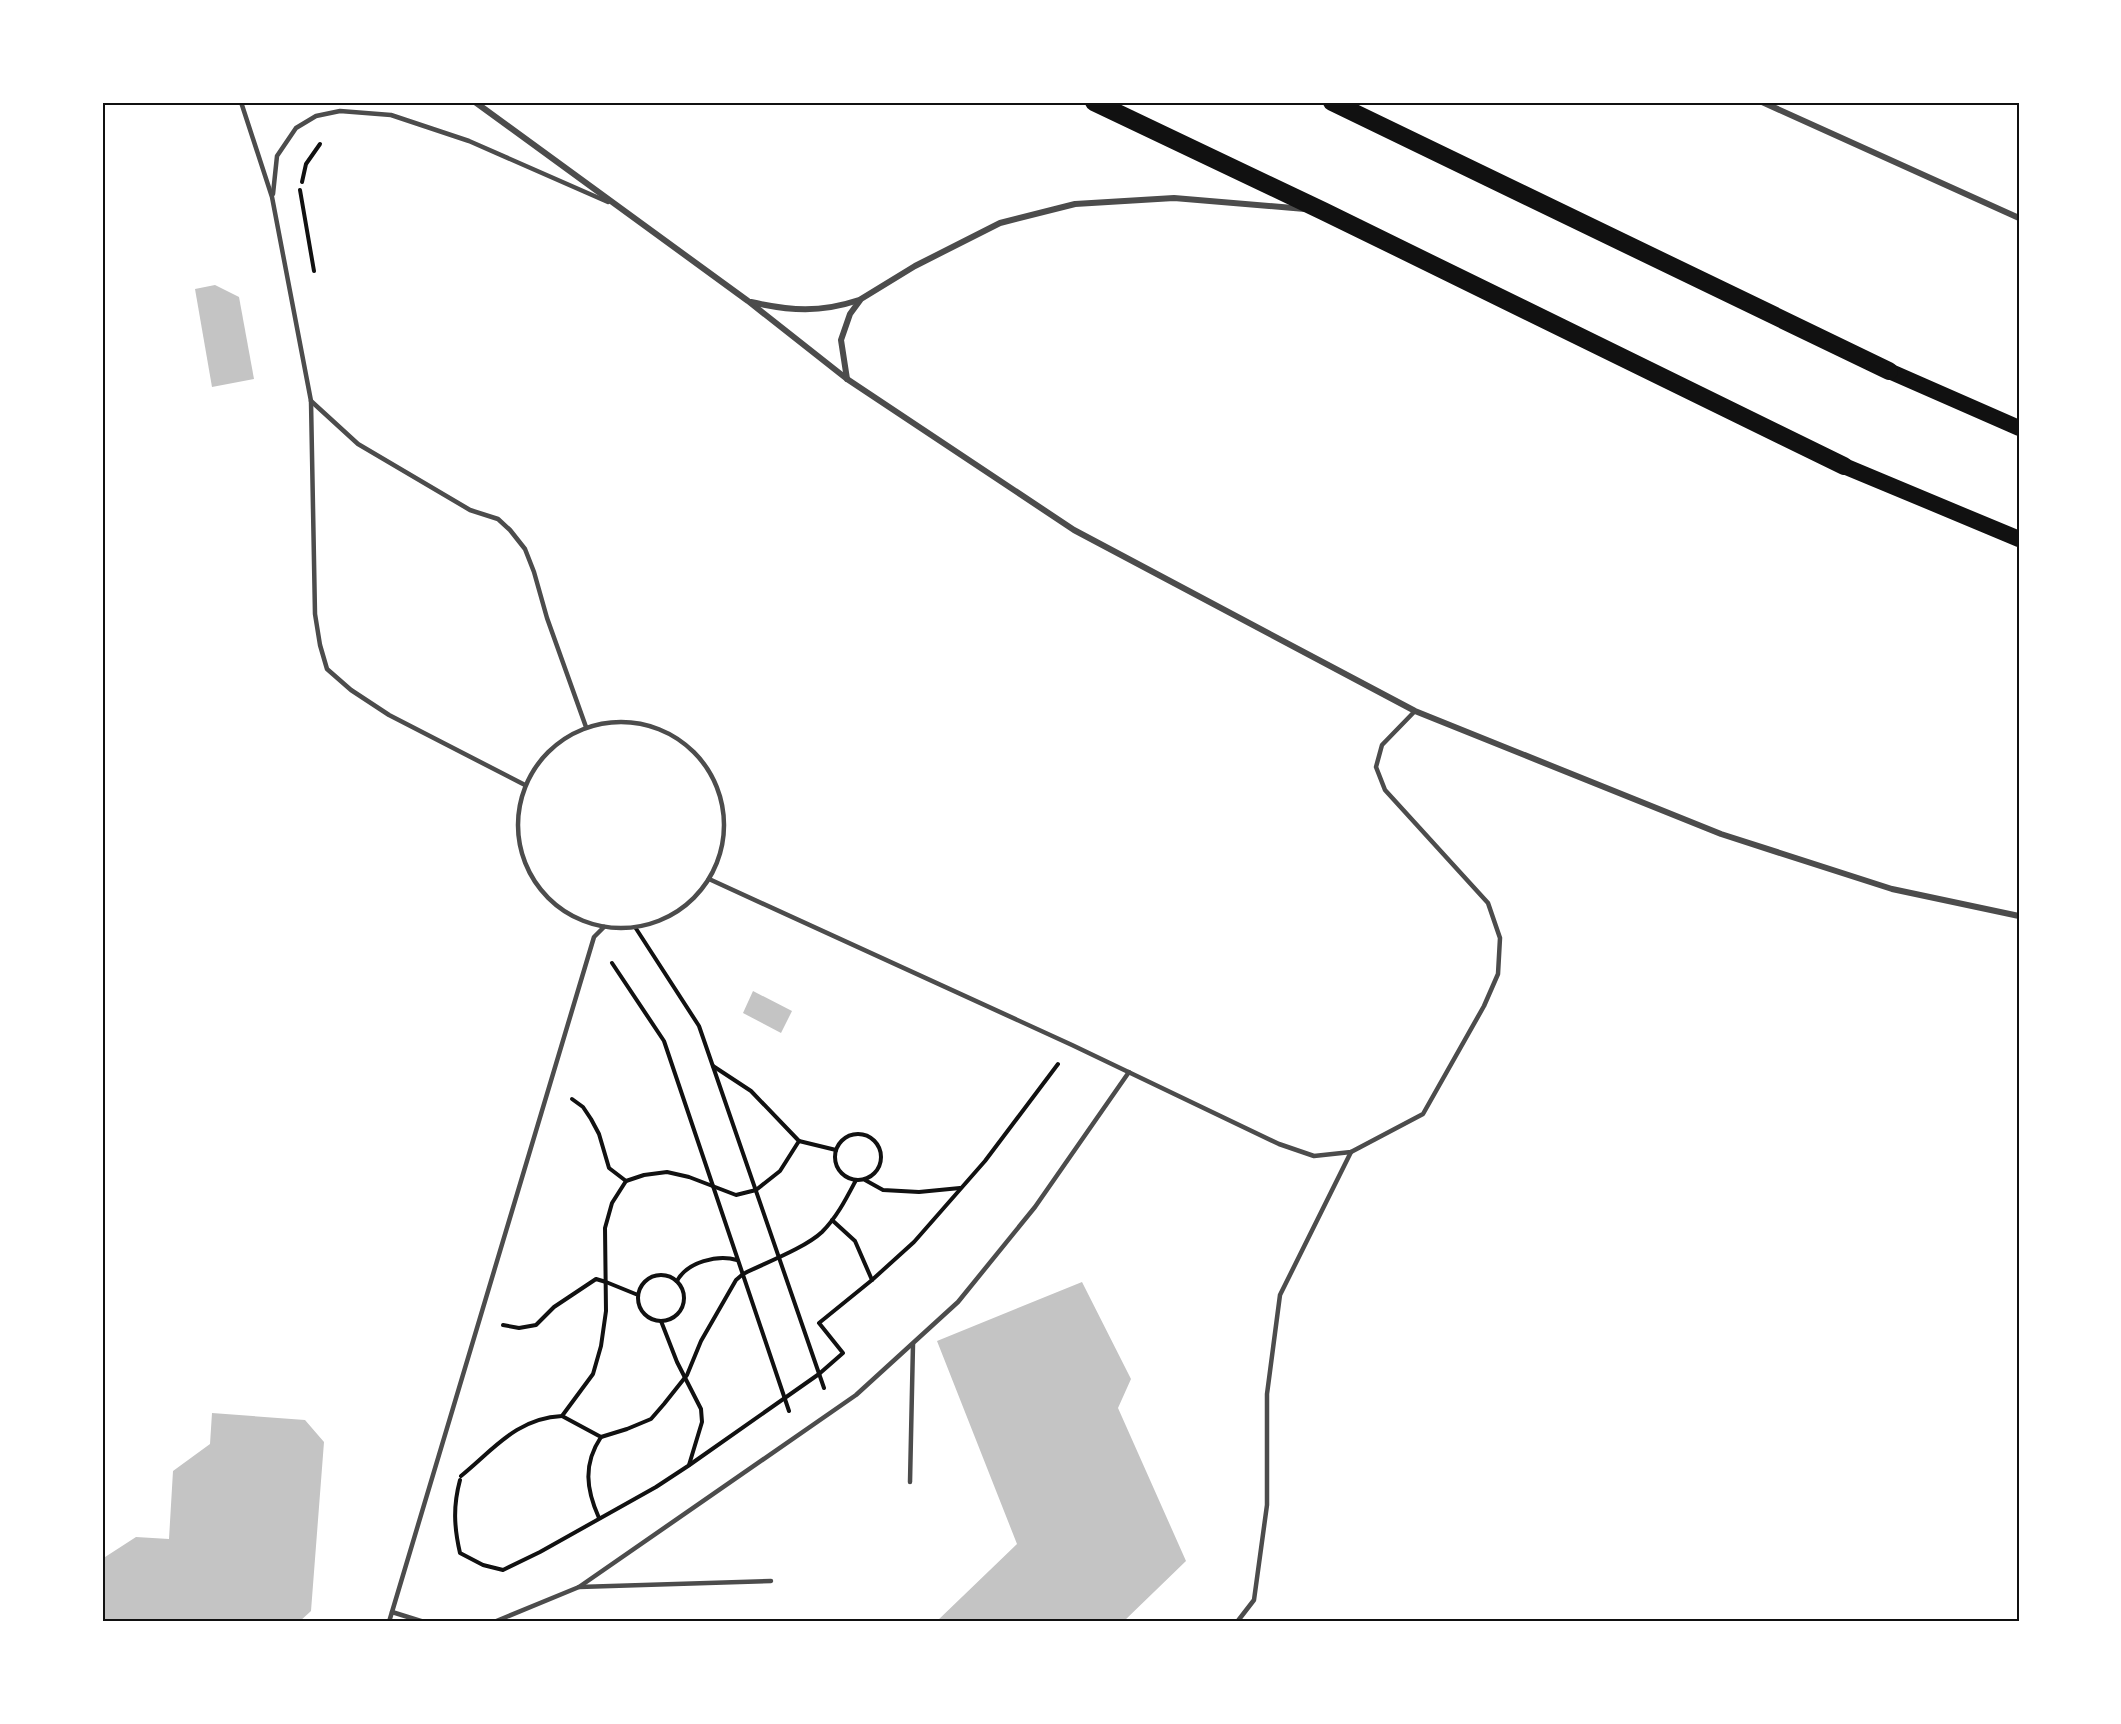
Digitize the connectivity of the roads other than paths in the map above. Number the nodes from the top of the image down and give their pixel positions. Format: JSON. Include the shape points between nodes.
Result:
{"nodes":[{"id":1,"x":241,"y":102,"type":"edge"},
{"id":2,"x":475,"y":102,"type":"edge"},
{"id":3,"x":1094,"y":102,"type":"edge"},
{"id":4,"x":1332,"y":102,"type":"edge"},
{"id":5,"x":1762,"y":102,"type":"edge"},
{"id":6,"x":272,"y":197,"type":"junction"},
{"id":7,"x":614,"y":204,"type":"junction"},
{"id":8,"x":1323,"y":211,"type":"junction"},
{"id":9,"x":2019,"y":218,"type":"edge"},
{"id":10,"x":861,"y":300,"type":"junction"},
{"id":11,"x":748,"y":302,"type":"junction"},
{"id":12,"x":1889,"y":371,"type":"joint"},
{"id":13,"x":847,"y":379,"type":"junction"},
{"id":14,"x":311,"y":401,"type":"junction"},
{"id":15,"x":2019,"y":428,"type":"edge"},
{"id":16,"x":1844,"y":466,"type":"joint"},
{"id":17,"x":2019,"y":539,"type":"edge"},
{"id":18,"x":1415,"y":711,"type":"junction"},
{"id":19,"x":586,"y":727,"type":"junction"},
{"id":20,"x":525,"y":785,"type":"junction"},
{"id":21,"x":709,"y":879,"type":"junction"},
{"id":22,"x":2019,"y":916,"type":"edge"},
{"id":23,"x":604,"y":927,"type":"junction"},
{"id":24,"x":1129,"y":1072,"type":"junction"},
{"id":25,"x":1351,"y":1152,"type":"junction"},
{"id":26,"x":913,"y":1343,"type":"junction"},
{"id":27,"x":909,"y":1482,"type":"dead end"},
{"id":28,"x":771,"y":1581,"type":"dead end"},
{"id":29,"x":579,"y":1587,"type":"junction"},
{"id":30,"x":392,"y":1612,"type":"junction"},
{"id":31,"x":389,"y":1622,"type":"edge"},
{"id":32,"x":424,"y":1622,"type":"edge"},
{"id":33,"x":494,"y":1622,"type":"edge"},
{"id":34,"x":1237,"y":1622,"type":"edge"}],
"edges":[{"from":1,"to":6,"type":"lane"},
{"from":2,"to":7,"type":"street"},
{"from":3,"to":8,"type":"highway"},
{"from":4,"to":12,"type":"highway"},
{"from":5,"to":9,"type":"street"},
{"from":6,"to":7,"type":"lane","via":[[278,156],[296,128],[316,116],[340,111],[392,115],[469,141]]},
{"from":6,"to":14,"type":"lane"},
{"from":7,"to":11,"type":"street"},
{"from":8,"to":10,"type":"street","via":[[1174,198],[1075,204],[1000,223],[915,266]]},
{"from":8,"to":16,"type":"highway"},
{"from":10,"to":11,"type":"street","via":[[808,310]]},
{"from":10,"to":13,"type":"street","via":[[850,314],[842,340]]},
{"from":11,"to":13,"type":"street"},
{"from":12,"to":15,"type":"highway"},
{"from":13,"to":18,"type":"street","via":[[1074,530]]},
{"from":14,"to":19,"type":"lane","via":[[358,444],[470,510],[498,519],[510,530],[525,549],[534,572]]},
{"from":14,"to":20,"type":"lane","via":[[315,614],[327,669],[389,715]]},
{"from":16,"to":17,"type":"highway"},
{"from":18,"to":22,"type":"street","via":[[1721,834],[1892,889]]},
{"from":18,"to":25,"type":"lane","via":[[1382,745],[1376,767],[1385,790],[1488,903],[1500,938],[1498,974],[1423,1114]]},
{"from":19,"to":20,"type":"lane","via":[[561,741],[540,760]]},
{"from":19,"to":21,"type":"lane","via":[[617,721],[649,725],[678,738],[702,760],[717,787],[724,819],[721,850]]},
{"from":20,"to":23,"type":"lane","via":[[518,815],[520,846],[531,875],[550,900],[574,918]]},
{"from":21,"to":23,"type":"lane","via":[[677,912],[657,922]]},
{"from":21,"to":24,"type":"lane"},
{"from":23,"to":30,"type":"lane","via":[[594,937]]},
{"from":24,"to":25,"type":"lane","via":[[1278,1144],[1314,1156]]},
{"from":24,"to":26,"type":"lane","via":[[1028,1216],[958,1302]]},
{"from":25,"to":34,"type":"lane","via":[[1280,1295],[1267,1394],[1268,1505],[1254,1600]]},
{"from":26,"to":27,"type":"lane"},
{"from":26,"to":29,"type":"lane","via":[[856,1395]]},
{"from":28,"to":29,"type":"lane"},
{"from":29,"to":33,"type":"lane"},
{"from":30,"to":31,"type":"lane"},
{"from":30,"to":32,"type":"lane"}]}
